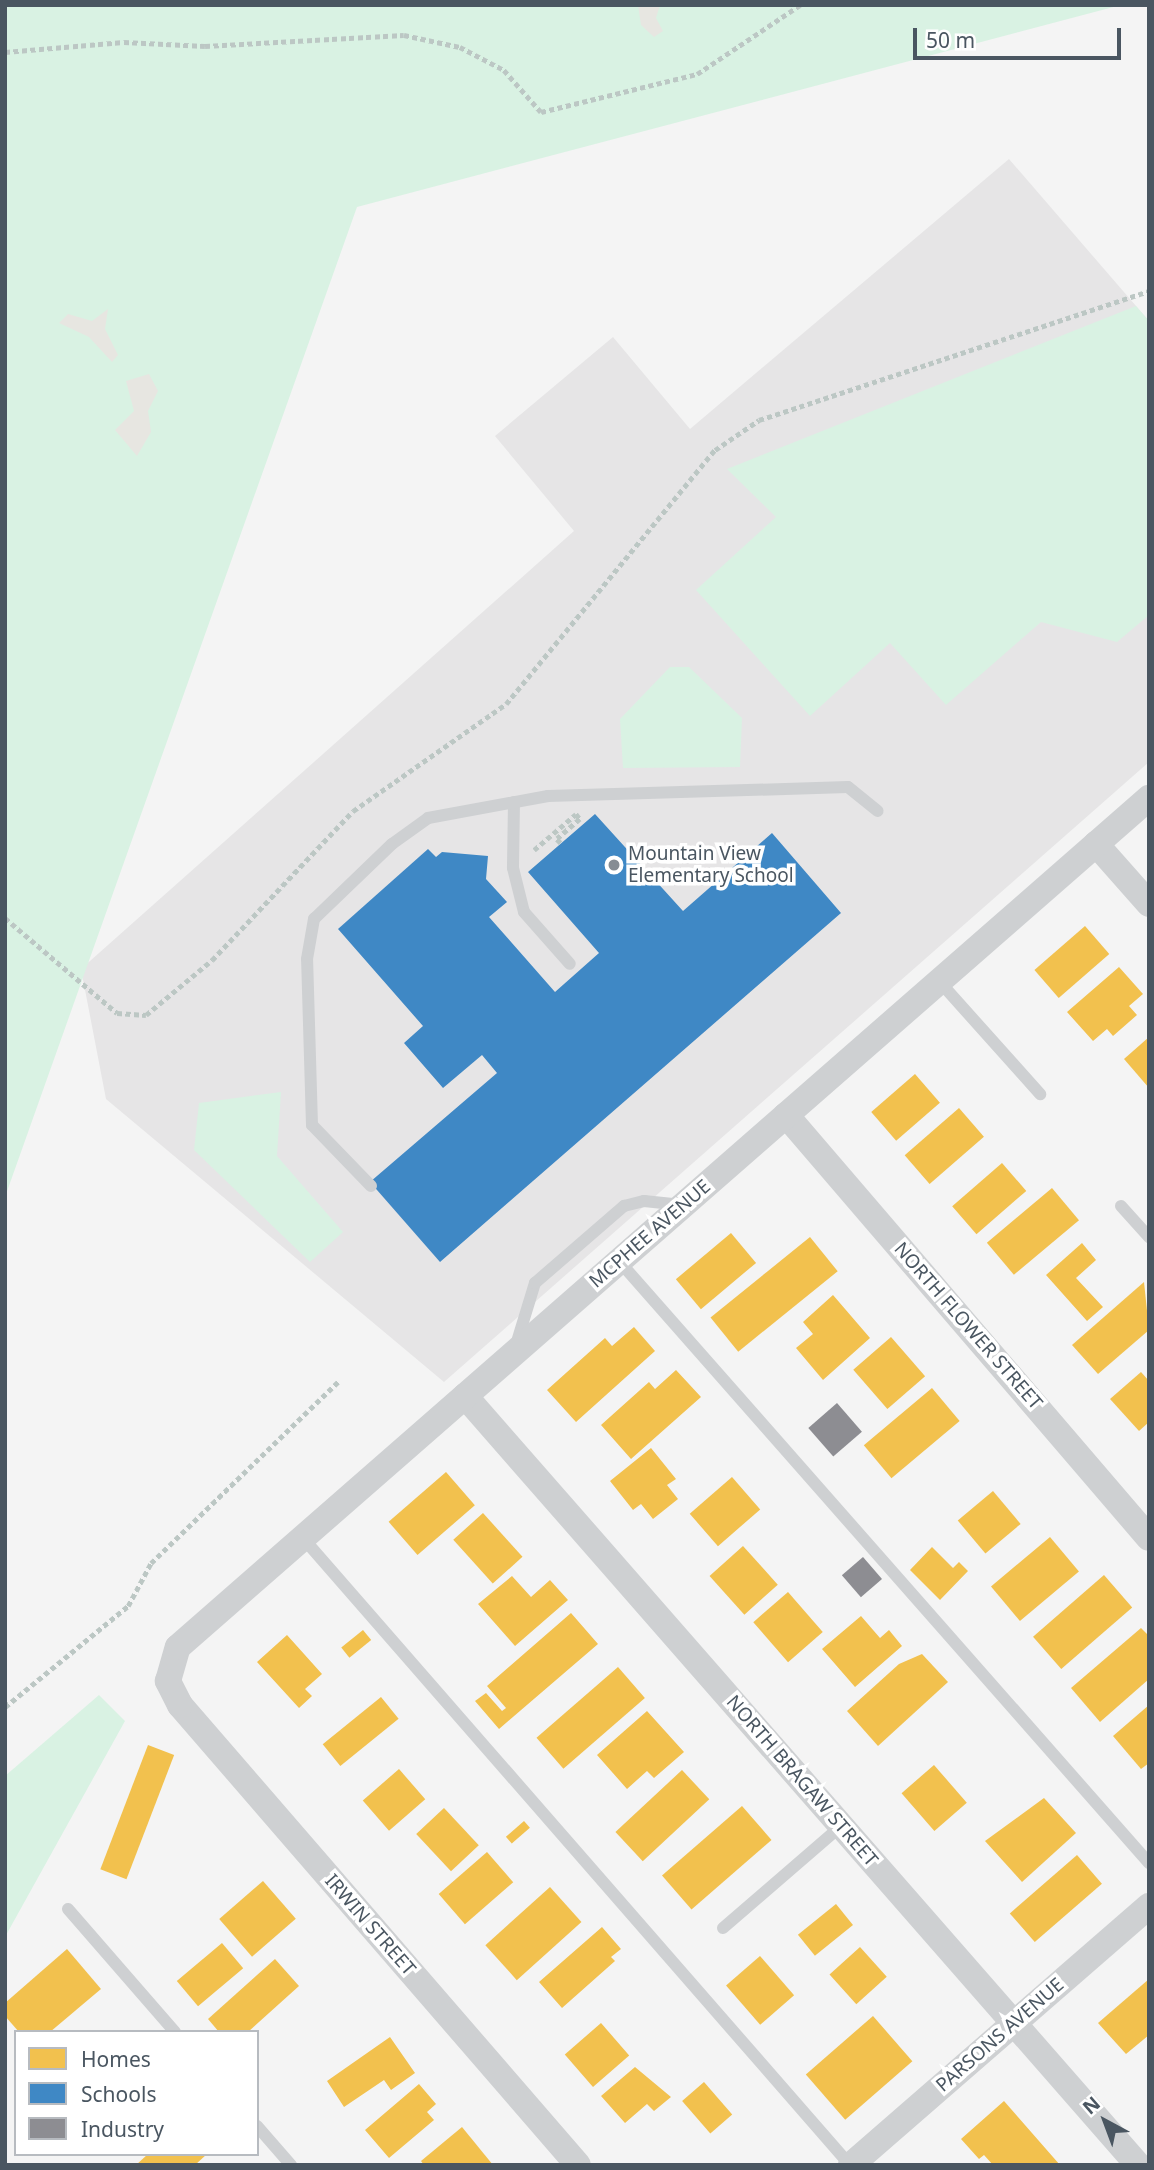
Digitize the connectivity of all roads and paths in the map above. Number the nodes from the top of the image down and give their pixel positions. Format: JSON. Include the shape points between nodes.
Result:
{"nodes":[{"id":1,"x":800,"y":5,"type":"edge"},
{"id":2,"x":5,"y":52,"type":"edge"},
{"id":3,"x":1149,"y":291,"type":"edge"},
{"id":4,"x":1149,"y":798,"type":"edge"},
{"id":5,"x":514,"y":802,"type":"junction"},
{"id":6,"x":878,"y":811,"type":"dead end"},
{"id":7,"x":561,"y":843,"type":"dead end"},
{"id":8,"x":1096,"y":844,"type":"junction"},
{"id":9,"x":513,"y":868,"type":"junction"},
{"id":10,"x":1149,"y":904,"type":"edge"},
{"id":11,"x":5,"y":918,"type":"edge"},
{"id":12,"x":570,"y":964,"type":"dead end"},
{"id":13,"x":939,"y":981,"type":"junction"},
{"id":14,"x":1040,"y":1094,"type":"dead end"},
{"id":15,"x":786,"y":1115,"type":"junction"},
{"id":16,"x":371,"y":1186,"type":"dead end"},
{"id":17,"x":683,"y":1205,"type":"junction"},
{"id":18,"x":1121,"y":1206,"type":"dead end"},
{"id":19,"x":1149,"y":1237,"type":"edge"},
{"id":20,"x":619,"y":1261,"type":"junction"},
{"id":21,"x":515,"y":1353,"type":"junction"},
{"id":22,"x":339,"y":1381,"type":"dead end"},
{"id":23,"x":465,"y":1396,"type":"junction"},
{"id":24,"x":303,"y":1538,"type":"junction"},
{"id":25,"x":1149,"y":1538,"type":"edge"},
{"id":26,"x":168,"y":1681,"type":"joint"},
{"id":27,"x":5,"y":1707,"type":"edge"},
{"id":28,"x":841,"y":1826,"type":"junction"},
{"id":29,"x":1149,"y":1863,"type":"edge"},
{"id":30,"x":1149,"y":1906,"type":"edge"},
{"id":31,"x":68,"y":1909,"type":"dead end"},
{"id":32,"x":723,"y":1928,"type":"dead end"},
{"id":33,"x":1014,"y":2023,"type":"junction"},
{"id":34,"x":173,"y":2030,"type":"edge"},
{"id":35,"x":259,"y":2128,"type":"edge"},
{"id":36,"x":291,"y":2165,"type":"edge"},
{"id":37,"x":578,"y":2165,"type":"edge"},
{"id":38,"x":851,"y":2165,"type":"edge"},
{"id":39,"x":1138,"y":2165,"type":"edge"}],
"edges":[{"from":1,"to":2,"type":"path","via":[[697,75],[541,112],[504,70],[460,47],[404,35],[205,46],[124,42]]},
{"from":3,"to":11,"type":"path","via":[[758,420],[715,450],[506,704],[354,811],[212,960],[146,1015],[117,1013]]},
{"from":4,"to":8,"type":"street","name":"MCPHEE AVENUE"},
{"from":5,"to":6,"type":"lane","via":[[848,786]]},
{"from":5,"to":9,"type":"lane"},
{"from":5,"to":16,"type":"lane","via":[[428,818],[340,889],[314,919],[307,959],[312,1125]]},
{"from":7,"to":9,"type":"path","via":[[557,839],[580,819],[576,814]]},
{"from":8,"to":10,"type":"street"},
{"from":8,"to":13,"type":"street","name":"MCPHEE AVENUE"},
{"from":9,"to":12,"type":"lane","via":[[524,912]]},
{"from":13,"to":14,"type":"lane"},
{"from":13,"to":15,"type":"street","name":"MCPHEE AVENUE"},
{"from":15,"to":17,"type":"street","name":"MCPHEE AVENUE"},
{"from":15,"to":25,"type":"street","name":"NORTH FLOWER STREET"},
{"from":17,"to":20,"type":"street","name":"MCPHEE AVENUE"},
{"from":17,"to":21,"type":"lane","via":[[644,1201],[624,1206],[535,1283]]},
{"from":18,"to":19,"type":"lane"},
{"from":20,"to":21,"type":"street","name":"MCPHEE AVENUE"},
{"from":20,"to":29,"type":"lane"},
{"from":21,"to":23,"type":"street","name":"MCPHEE AVENUE"},
{"from":22,"to":27,"type":"path","via":[[151,1563],[128,1606]]},
{"from":23,"to":24,"type":"street","name":"MCPHEE AVENUE"},
{"from":23,"to":28,"type":"street","name":"NORTH BRAGAW STREET"},
{"from":24,"to":26,"type":"street","name":"MCPHEE AVENUE","via":[[178,1647]]},
{"from":24,"to":38,"type":"lane"},
{"from":26,"to":37,"type":"street","name":"IRWIN STREET","via":[[180,1705]]},
{"from":28,"to":32,"type":"lane"},
{"from":28,"to":33,"type":"street","name":"NORTH BRAGAW STREET"},
{"from":30,"to":33,"type":"street","name":"PARSONS AVENUE"},
{"from":31,"to":34,"type":"lane"},
{"from":33,"to":38,"type":"street","name":"PARSONS AVENUE"},
{"from":33,"to":39,"type":"street","name":"NORTH BRAGAW STREET"},
{"from":35,"to":36,"type":"lane"}]}
